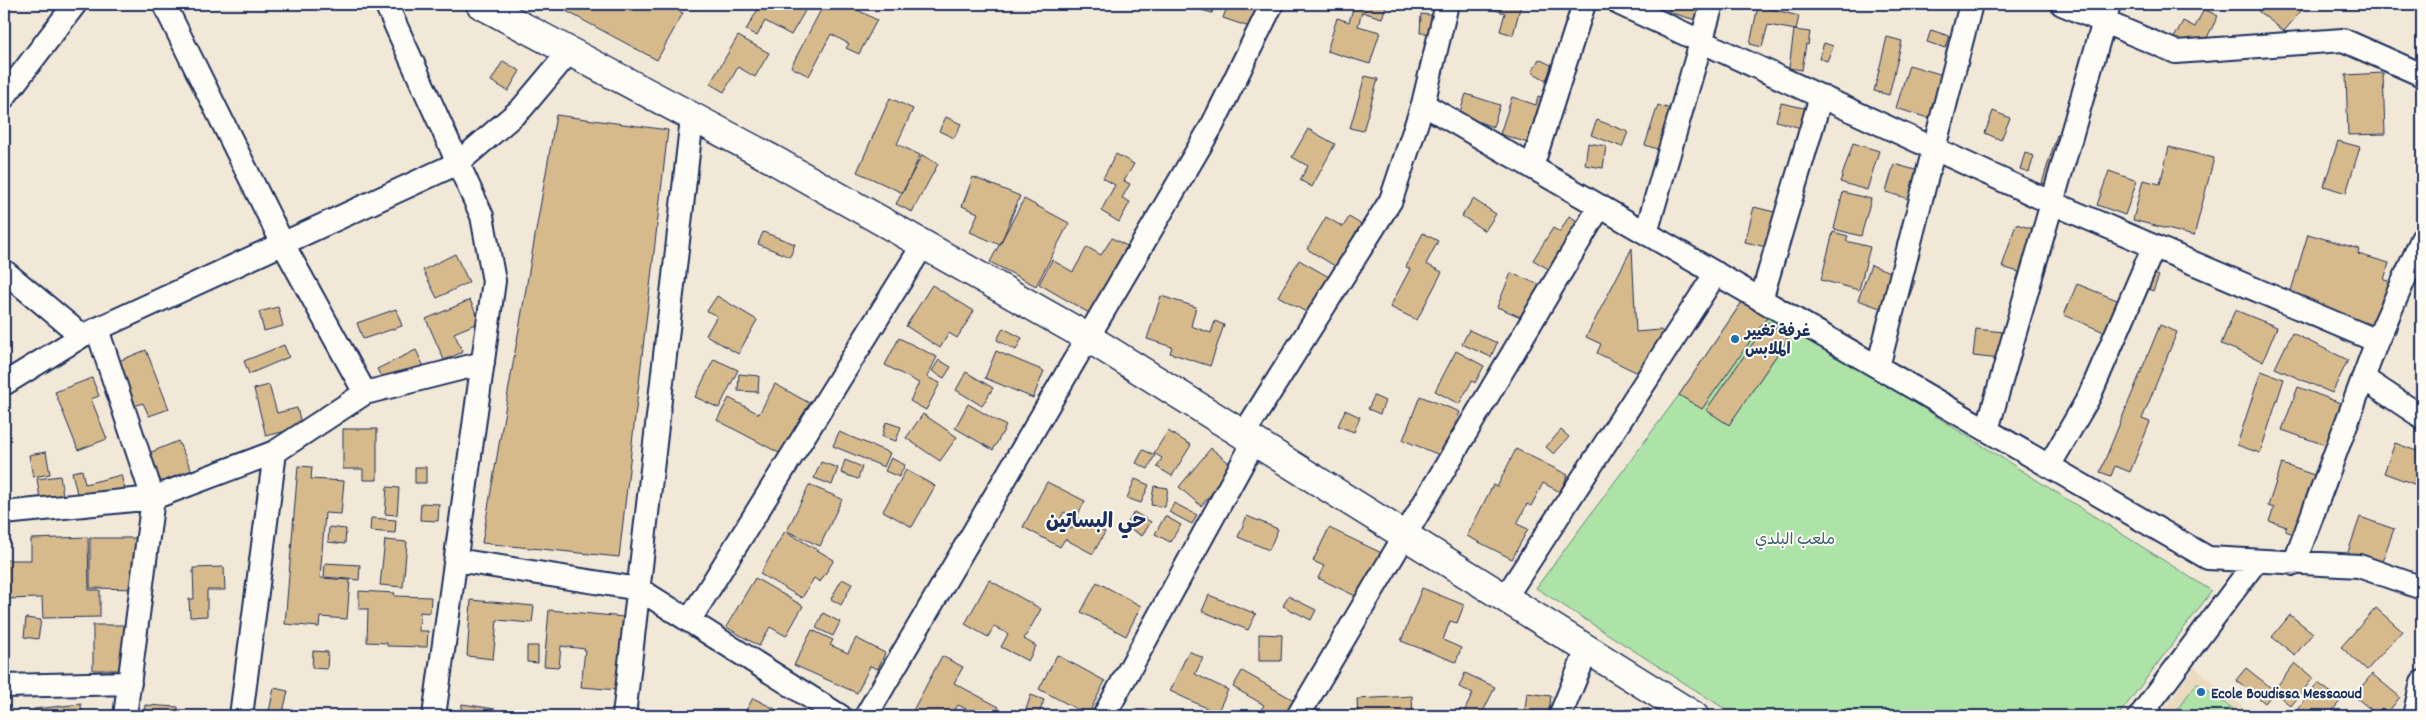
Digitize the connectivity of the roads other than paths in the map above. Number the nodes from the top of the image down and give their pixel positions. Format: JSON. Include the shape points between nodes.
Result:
{"nodes":[{"id":1,"x":76,"y":4,"type":"edge"},
{"id":2,"x":164,"y":4,"type":"edge"},
{"id":3,"x":386,"y":4,"type":"edge"},
{"id":4,"x":480,"y":4,"type":"edge"},
{"id":5,"x":1272,"y":4,"type":"edge"},
{"id":6,"x":1447,"y":4,"type":"edge"},
{"id":7,"x":1584,"y":4,"type":"edge"},
{"id":8,"x":1620,"y":4,"type":"edge"},
{"id":9,"x":1712,"y":4,"type":"edge"},
{"id":10,"x":1971,"y":4,"type":"edge"},
{"id":11,"x":2062,"y":4,"type":"edge"},
{"id":12,"x":2106,"y":13,"type":"edge"},
{"id":13,"x":1702,"y":41,"type":"junction"},
{"id":14,"x":569,"y":52,"type":"junction"},
{"id":15,"x":2422,"y":76,"type":"edge"},
{"id":16,"x":1821,"y":96,"type":"junction"},
{"id":17,"x":4,"y":97,"type":"edge"},
{"id":18,"x":1423,"y":104,"type":"junction"},
{"id":19,"x":692,"y":118,"type":"junction"},
{"id":20,"x":1933,"y":148,"type":"junction"},
{"id":21,"x":458,"y":163,"type":"junction"},
{"id":22,"x":1532,"y":167,"type":"junction"},
{"id":23,"x":2052,"y":203,"type":"junction"},
{"id":24,"x":1600,"y":206,"type":"junction"},
{"id":25,"x":1646,"y":233,"type":"junction"},
{"id":26,"x":2422,"y":239,"type":"edge"},
{"id":27,"x":283,"y":244,"type":"junction"},
{"id":28,"x":923,"y":245,"type":"junction"},
{"id":29,"x":2154,"y":246,"type":"junction"},
{"id":30,"x":4,"y":271,"type":"edge"},
{"id":31,"x":1716,"y":273,"type":"junction"},
{"id":32,"x":1761,"y":300,"type":"junction"},
{"id":33,"x":89,"y":332,"type":"junction"},
{"id":34,"x":1087,"y":337,"type":"junction"},
{"id":35,"x":2377,"y":341,"type":"junction"},
{"id":36,"x":482,"y":363,"type":"junction"},
{"id":37,"x":1878,"y":368,"type":"junction"},
{"id":38,"x":2363,"y":378,"type":"junction"},
{"id":39,"x":4,"y":384,"type":"edge"},
{"id":40,"x":365,"y":393,"type":"junction"},
{"id":41,"x":2422,"y":417,"type":"edge"},
{"id":42,"x":1987,"y":430,"type":"junction"},
{"id":43,"x":1249,"y":438,"type":"junction"},
{"id":44,"x":275,"y":452,"type":"junction"},
{"id":45,"x":2049,"y":466,"type":"junction"},
{"id":46,"x":154,"y":498,"type":"junction"},
{"id":47,"x":4,"y":513,"type":"edge"},
{"id":48,"x":1403,"y":535,"type":"junction"},
{"id":49,"x":456,"y":560,"type":"junction"},
{"id":50,"x":2256,"y":561,"type":"junction"},
{"id":51,"x":2294,"y":564,"type":"junction"},
{"id":52,"x":2422,"y":588,"type":"edge"},
{"id":53,"x":639,"y":589,"type":"junction"},
{"id":54,"x":1505,"y":598,"type":"junction"},
{"id":55,"x":689,"y":621,"type":"junction"},
{"id":56,"x":1587,"y":650,"type":"junction"},
{"id":57,"x":2422,"y":682,"type":"edge"},
{"id":58,"x":130,"y":683,"type":"junction"},
{"id":59,"x":4,"y":686,"type":"edge"},
{"id":60,"x":125,"y":716,"type":"edge"},
{"id":61,"x":241,"y":716,"type":"edge"},
{"id":62,"x":434,"y":716,"type":"edge"},
{"id":63,"x":624,"y":716,"type":"edge"},
{"id":64,"x":840,"y":716,"type":"edge"},
{"id":65,"x":866,"y":716,"type":"edge"},
{"id":66,"x":1104,"y":716,"type":"edge"},
{"id":67,"x":1298,"y":716,"type":"edge"},
{"id":68,"x":1560,"y":716,"type":"edge"},
{"id":69,"x":1694,"y":716,"type":"edge"},
{"id":70,"x":2140,"y":716,"type":"edge"},
{"id":71,"x":2414,"y":716,"type":"edge"}],
"edges":[{"from":1,"to":17,"type":"street"},
{"from":2,"to":27,"type":"street"},
{"from":3,"to":21,"type":"street"},
{"from":4,"to":14,"type":"street"},
{"from":5,"to":34,"type":"street","via":[[1213,124]]},
{"from":6,"to":18,"type":"street"},
{"from":7,"to":22,"type":"street"},
{"from":8,"to":13,"type":"street"},
{"from":9,"to":13,"type":"street"},
{"from":10,"to":20,"type":"street"},
{"from":11,"to":12,"type":"street"},
{"from":12,"to":15,"type":"street","via":[[2176,52],[2343,40]]},
{"from":12,"to":23,"type":"street"},
{"from":13,"to":16,"type":"street"},
{"from":13,"to":25,"type":"street"},
{"from":14,"to":19,"type":"street"},
{"from":14,"to":21,"type":"street","via":[[522,108]]},
{"from":16,"to":20,"type":"street"},
{"from":16,"to":32,"type":"street"},
{"from":18,"to":22,"type":"street"},
{"from":18,"to":43,"type":"street","via":[[1391,200]]},
{"from":19,"to":28,"type":"street","via":[[772,159]]},
{"from":19,"to":53,"type":"street"},
{"from":20,"to":23,"type":"street"},
{"from":20,"to":37,"type":"street"},
{"from":21,"to":27,"type":"street"},
{"from":21,"to":36,"type":"street","via":[[482,216],[494,281]]},
{"from":22,"to":24,"type":"street"},
{"from":23,"to":29,"type":"street"},
{"from":23,"to":42,"type":"street"},
{"from":24,"to":25,"type":"street"},
{"from":24,"to":48,"type":"street"},
{"from":25,"to":31,"type":"street"},
{"from":26,"to":35,"type":"street"},
{"from":27,"to":33,"type":"street"},
{"from":27,"to":40,"type":"street"},
{"from":28,"to":34,"type":"street"},
{"from":28,"to":55,"type":"street"},
{"from":29,"to":35,"type":"street"},
{"from":29,"to":45,"type":"street","via":[[2089,397]]},
{"from":30,"to":33,"type":"street"},
{"from":31,"to":32,"type":"street"},
{"from":31,"to":54,"type":"street"},
{"from":32,"to":37,"type":"street"},
{"from":33,"to":39,"type":"street"},
{"from":33,"to":46,"type":"street"},
{"from":34,"to":43,"type":"street"},
{"from":34,"to":65,"type":"street"},
{"from":35,"to":38,"type":"street"},
{"from":36,"to":40,"type":"street"},
{"from":36,"to":49,"type":"street"},
{"from":37,"to":42,"type":"street"},
{"from":38,"to":41,"type":"street"},
{"from":38,"to":51,"type":"street"},
{"from":40,"to":44,"type":"street"},
{"from":42,"to":45,"type":"street"},
{"from":43,"to":48,"type":"street"},
{"from":43,"to":66,"type":"street"},
{"from":44,"to":46,"type":"street"},
{"from":44,"to":61,"type":"street"},
{"from":45,"to":50,"type":"street","via":[[2208,558]]},
{"from":46,"to":47,"type":"street"},
{"from":46,"to":58,"type":"street"},
{"from":48,"to":54,"type":"street"},
{"from":48,"to":67,"type":"street"},
{"from":49,"to":53,"type":"street"},
{"from":49,"to":62,"type":"street"},
{"from":50,"to":51,"type":"street"},
{"from":50,"to":70,"type":"street"},
{"from":51,"to":52,"type":"street","via":[[2359,566]]},
{"from":53,"to":55,"type":"street"},
{"from":53,"to":63,"type":"street"},
{"from":54,"to":56,"type":"street"},
{"from":55,"to":64,"type":"street"},
{"from":56,"to":68,"type":"street"},
{"from":56,"to":69,"type":"street"},
{"from":57,"to":71,"type":"street"},
{"from":58,"to":59,"type":"street"},
{"from":58,"to":60,"type":"street"}]}
